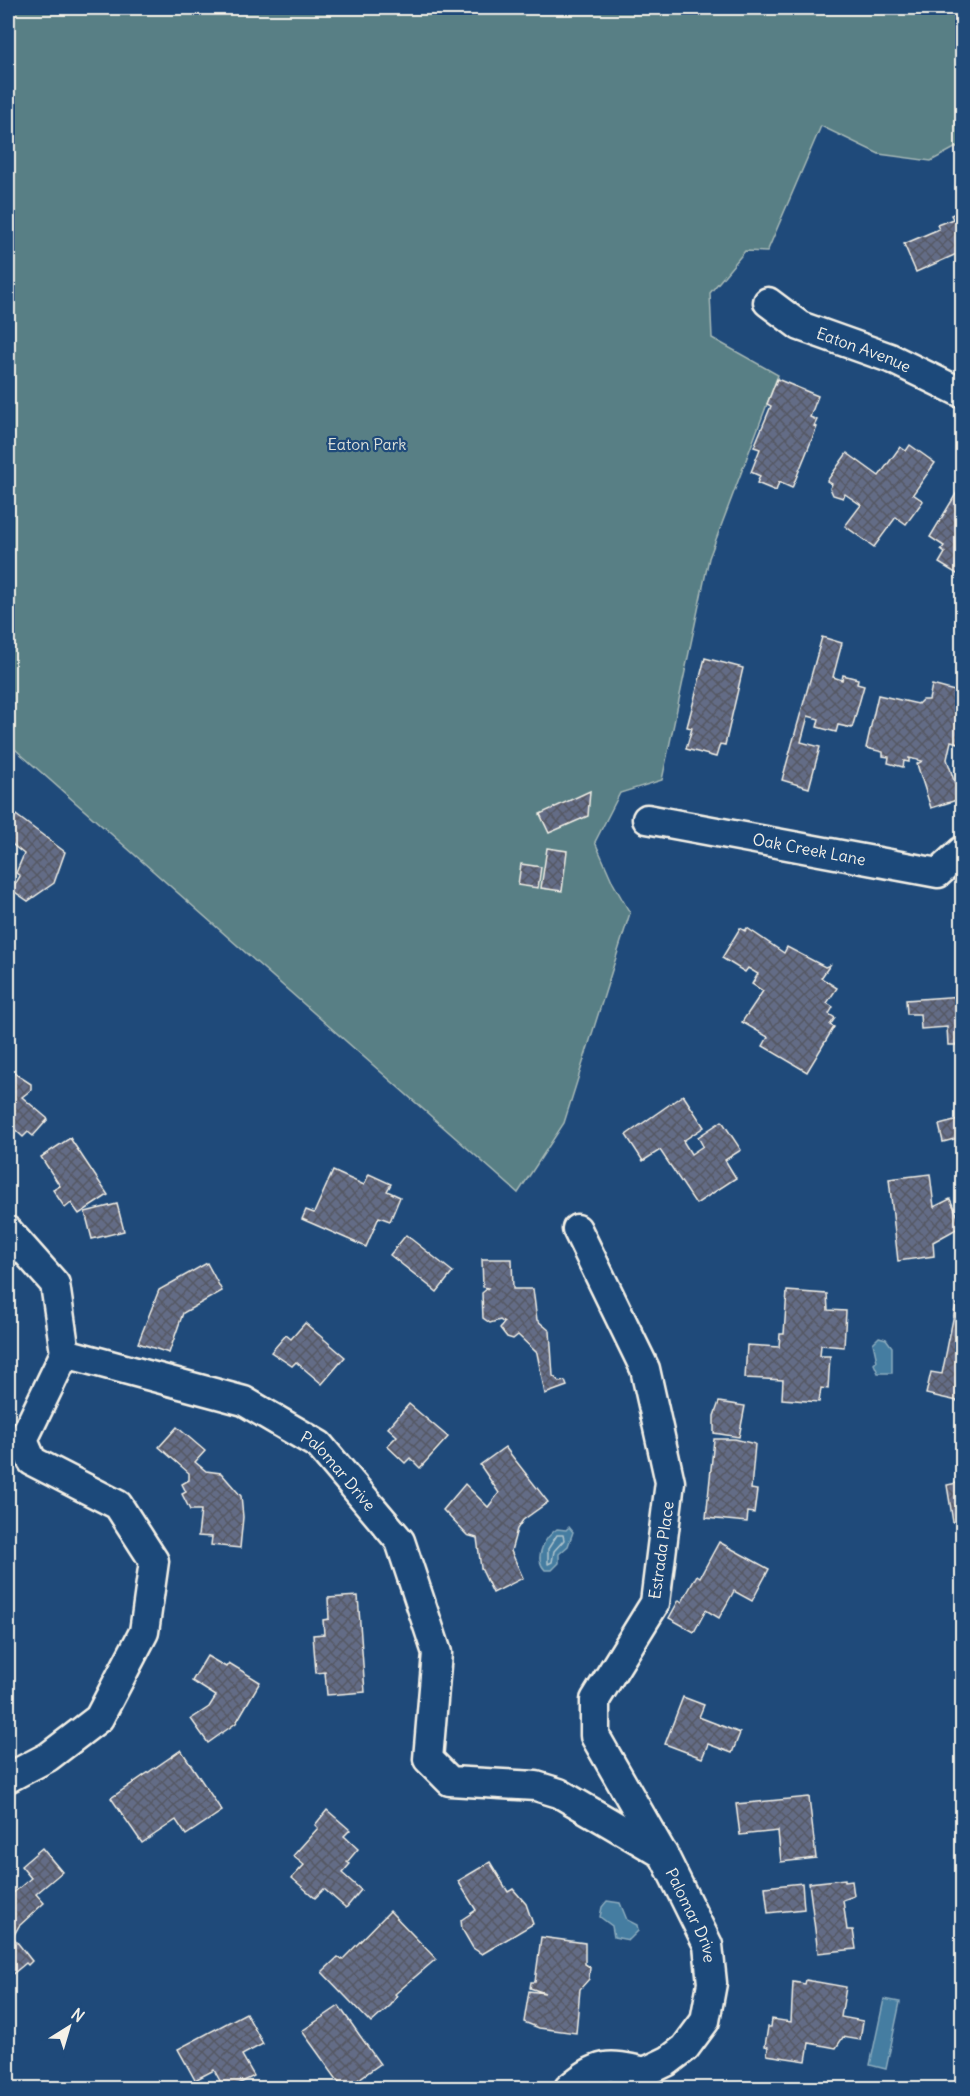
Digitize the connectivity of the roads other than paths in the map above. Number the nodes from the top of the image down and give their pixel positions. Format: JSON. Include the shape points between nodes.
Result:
{"nodes":[{"id":1,"x":768,"y":302,"type":"dead end"},
{"id":2,"x":963,"y":393,"type":"edge"},
{"id":3,"x":647,"y":819,"type":"dead end"},
{"id":4,"x":963,"y":851,"type":"edge"},
{"id":5,"x":577,"y":1229,"type":"dead end"},
{"id":6,"x":8,"y":1231,"type":"edge"},
{"id":7,"x":65,"y":1353,"type":"junction"},
{"id":8,"x":8,"y":1778,"type":"edge"},
{"id":9,"x":663,"y":1854,"type":"junction"},
{"id":10,"x":635,"y":2080,"type":"edge"},
{"id":11,"x":569,"y":2088,"type":"edge"}],
"edges":[{"from":1,"to":2,"type":"street","name":"Eaton Avenue","via":[[800,326],[890,358]]},
{"from":3,"to":4,"type":"street","name":"Oak Creek Lane","via":[[938,873]]},
{"from":5,"to":9,"type":"street","name":"Estrada Place","via":[[645,1370],[670,1482],[655,1603],[595,1700],[595,1736]]},
{"from":6,"to":7,"type":"street","via":[[55,1284]]},
{"from":7,"to":8,"type":"street","via":[[23,1440],[32,1461],[118,1505],[154,1561],[144,1632],[99,1718],[48,1756]]},
{"from":7,"to":9,"type":"street","name":"Palomar Drive","via":[[244,1401],[319,1445],[400,1541],[437,1653],[428,1759],[438,1772],[450,1781],[536,1786],[559,1793]]},
{"from":9,"to":10,"type":"street","name":"Palomar Drive","via":[[708,1945],[712,1983],[705,2021],[685,2048]]},
{"from":10,"to":11,"type":"street","via":[[612,2064],[590,2071]]}]}
